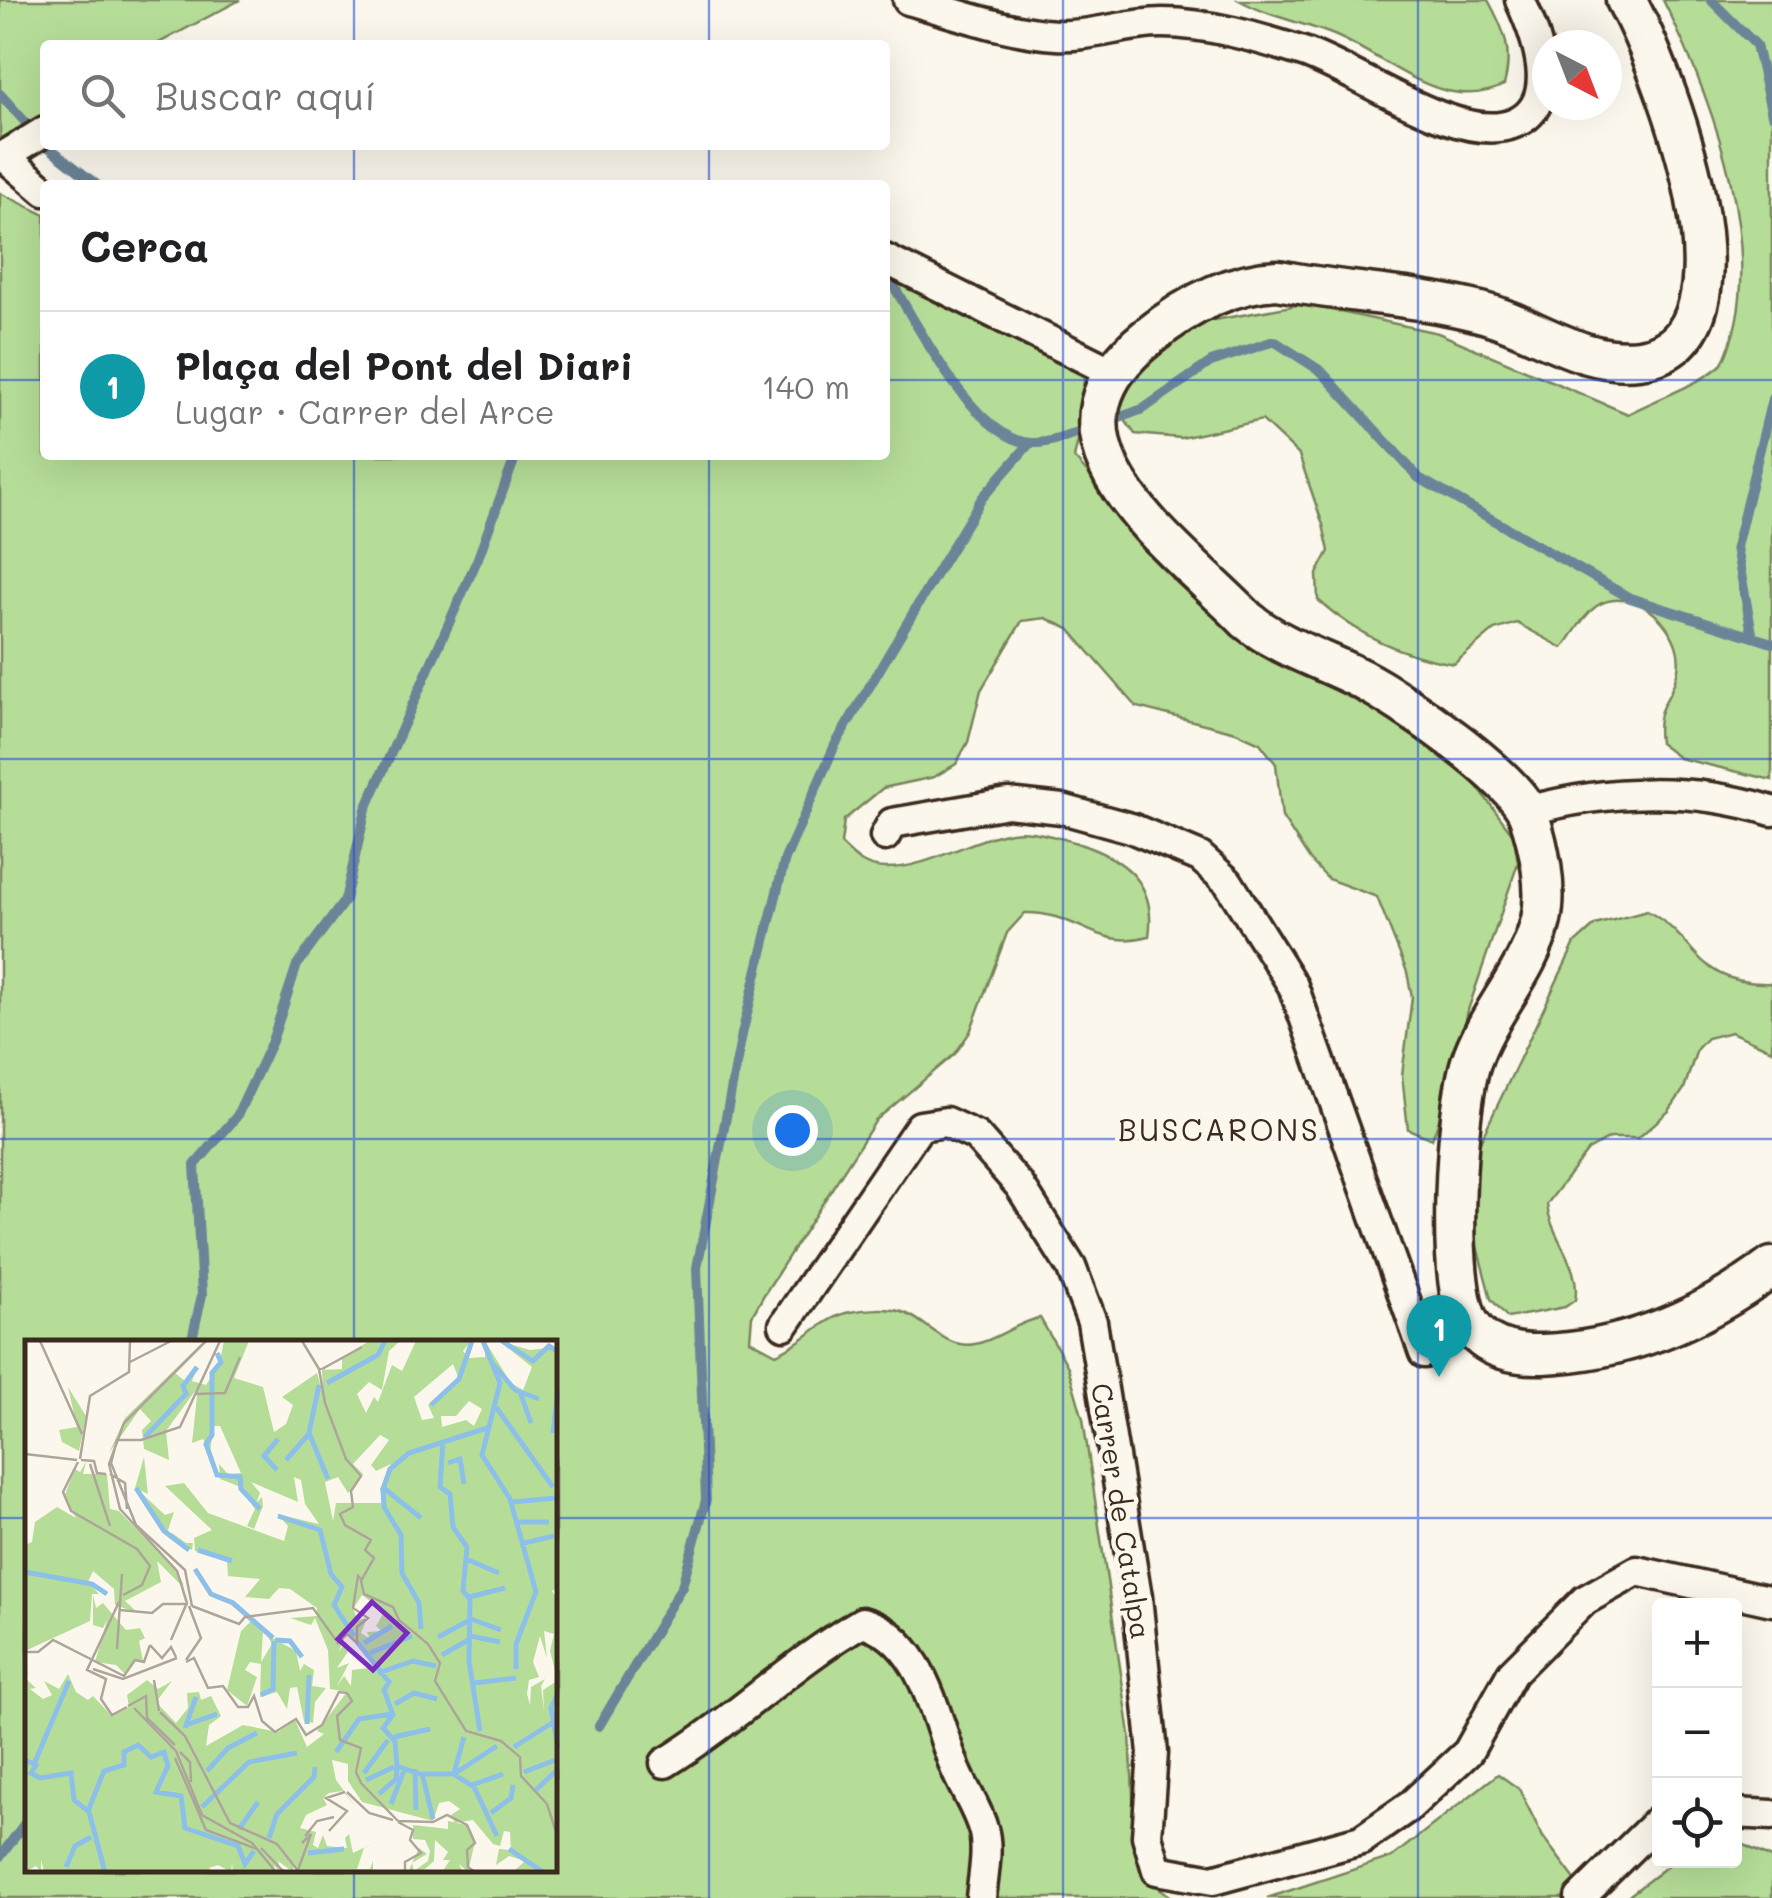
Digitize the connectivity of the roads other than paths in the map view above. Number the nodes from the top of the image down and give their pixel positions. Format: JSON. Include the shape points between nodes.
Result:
{"nodes":[{"id":1,"x":908,"y":0,"type":"edge"},
{"id":2,"x":1520,"y":0,"type":"edge"},
{"id":3,"x":1626,"y":0,"type":"edge"},
{"id":4,"x":40,"y":134,"type":"edge"},
{"id":5,"x":40,"y":187,"type":"edge"},
{"id":6,"x":890,"y":261,"type":"edge"},
{"id":7,"x":1112,"y":372,"type":"junction"},
{"id":8,"x":1527,"y":811,"type":"junction"},
{"id":9,"x":1772,"y":811,"type":"edge"},
{"id":10,"x":885,"y":836,"type":"dead end"},
{"id":11,"x":1772,"y":1266,"type":"edge"},
{"id":12,"x":784,"y":1324,"type":"dead end"},
{"id":13,"x":1424,"y":1352,"type":"dead end"},
{"id":14,"x":1772,"y":1601,"type":"edge"},
{"id":15,"x":664,"y":1763,"type":"dead end"},
{"id":16,"x":1742,"y":1814,"type":"edge"},
{"id":17,"x":1772,"y":1816,"type":"edge"},
{"id":18,"x":1652,"y":1827,"type":"edge"},
{"id":19,"x":980,"y":1898,"type":"edge"},
{"id":20,"x":1580,"y":1898,"type":"edge"}],
"edges":[{"from":1,"to":2,"type":"street","via":[[1058,35],[1160,23],[1248,36],[1336,64],[1475,128],[1518,122],[1542,80],[1540,47]]},
{"from":3,"to":7,"type":"street","via":[[1670,96],[1699,223],[1703,288],[1696,314],[1661,352],[1628,359],[1586,354],[1481,312],[1278,280],[1254,281],[1205,299],[1164,324]]},
{"from":4,"to":5,"type":"street","via":[[4,156]]},
{"from":6,"to":7,"type":"street"},
{"from":7,"to":8,"type":"street","via":[[1099,411],[1101,456],[1149,520],[1269,638],[1411,709],[1501,779]]},
{"from":8,"to":9,"type":"street","via":[[1581,796],[1636,793],[1740,801]]},
{"from":8,"to":11,"type":"street","via":[[1543,891],[1541,920],[1472,1058],[1462,1095],[1457,1285],[1470,1324],[1515,1353],[1627,1340],[1704,1312]]},
{"from":10,"to":13,"type":"street","via":[[892,823],[1008,803],[1062,809],[1200,856],[1228,882],[1293,986]]},
{"from":12,"to":14,"type":"street","name":"Carrer de Catalpa","via":[[920,1126],[946,1122],[976,1136],[1020,1186],[1071,1266],[1092,1322],[1137,1597],[1154,1753],[1147,1836],[1158,1870],[1213,1880],[1361,1840],[1468,1752],[1512,1673],[1585,1600],[1637,1571]]},
{"from":15,"to":19,"type":"street","via":[[828,1642],[862,1622],[881,1627],[924,1682],[984,1831]]},
{"from":16,"to":17,"type":"street"},
{"from":18,"to":20,"type":"street"}]}
